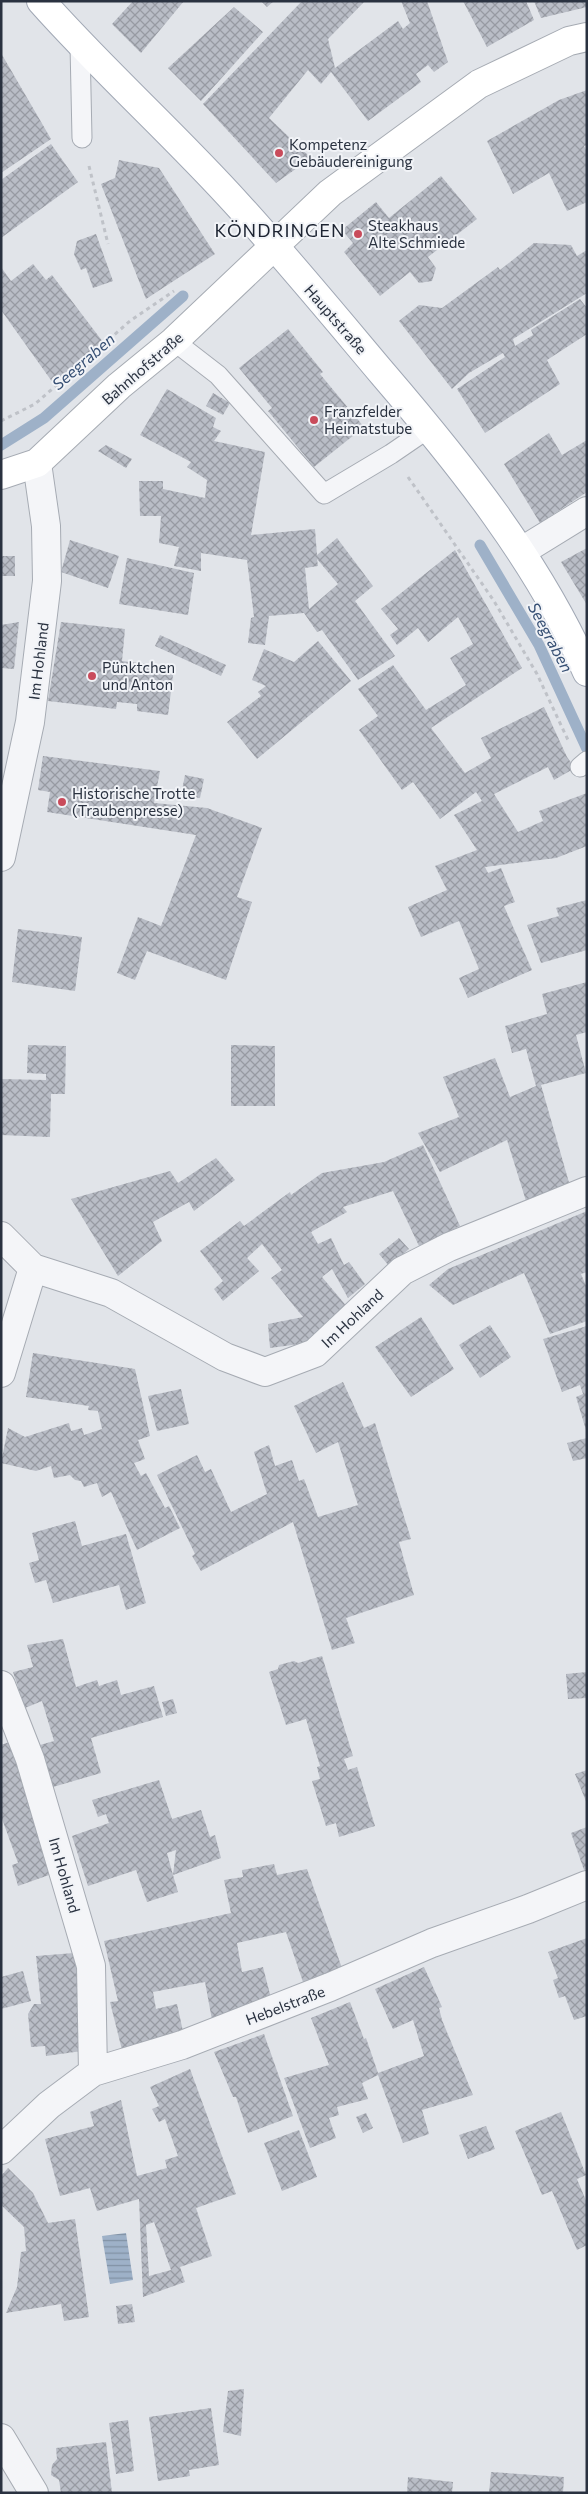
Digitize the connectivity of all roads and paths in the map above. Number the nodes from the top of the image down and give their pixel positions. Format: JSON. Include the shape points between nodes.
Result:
{"nodes":[{"id":1,"x":41,"y":1,"type":"edge"},
{"id":2,"x":587,"y":37,"type":"edge"},
{"id":3,"x":80,"y":44,"type":"junction"},
{"id":4,"x":82,"y":138,"type":"joint"},
{"id":5,"x":108,"y":244,"type":"dead end"},
{"id":6,"x":274,"y":246,"type":"junction"},
{"id":7,"x":179,"y":288,"type":"dead end"},
{"id":8,"x":174,"y":341,"type":"junction"},
{"id":9,"x":1,"y":421,"type":"edge"},
{"id":10,"x":429,"y":428,"type":"junction"},
{"id":11,"x":392,"y":454,"type":"junction"},
{"id":12,"x":37,"y":463,"type":"junction"},
{"id":13,"x":1,"y":475,"type":"edge"},
{"id":14,"x":587,"y":511,"type":"edge"},
{"id":15,"x":522,"y":551,"type":"junction"},
{"id":16,"x":587,"y":672,"type":"edge"},
{"id":17,"x":583,"y":763,"type":"edge"},
{"id":18,"x":1,"y":857,"type":"edge"},
{"id":19,"x":587,"y":1191,"type":"edge"},
{"id":20,"x":1,"y":1236,"type":"edge"},
{"id":21,"x":33,"y":1268,"type":"junction"},
{"id":22,"x":1,"y":1373,"type":"edge"},
{"id":23,"x":1,"y":1685,"type":"edge"},
{"id":24,"x":587,"y":1885,"type":"edge"},
{"id":25,"x":93,"y":2072,"type":"junction"},
{"id":26,"x":1,"y":2150,"type":"edge"},
{"id":27,"x":1,"y":2438,"type":"edge"},
{"id":28,"x":34,"y":2493,"type":"edge"}],
"edges":[{"from":1,"to":3,"type":"main road","name":"Hauptstraße"},
{"from":2,"to":6,"type":"main road","name":"Bahnhofstraße","via":[[569,40],[479,84],[330,193]]},
{"from":3,"to":4,"type":"lane"},
{"from":3,"to":6,"type":"main road","name":"Hauptstraße","via":[[163,126]]},
{"from":4,"to":5,"type":"path"},
{"from":6,"to":8,"type":"main road","name":"Bahnhofstraße"},
{"from":6,"to":10,"type":"main road","name":"Hauptstraße"},
{"from":7,"to":9,"type":"path","via":[[130,320],[35,404]]},
{"from":8,"to":11,"type":"lane","via":[[218,375],[324,494]]},
{"from":8,"to":12,"type":"main road","name":"Bahnhofstraße","via":[[119,386]]},
{"from":10,"to":11,"type":"lane"},
{"from":10,"to":15,"type":"main road","name":"Hauptstraße"},
{"from":11,"to":17,"type":"path","via":[[494,601],[538,674]]},
{"from":12,"to":13,"type":"main road","name":"Bahnhofstraße"},
{"from":12,"to":18,"type":"street","name":"Im Hohland","via":[[46,526],[47,581],[30,722]]},
{"from":14,"to":15,"type":"street"},
{"from":15,"to":16,"type":"main road","name":"Hauptstraße","via":[[539,577]]},
{"from":19,"to":21,"type":"street","name":"Im Hohland","via":[[449,1247],[402,1271],[315,1353],[265,1372],[225,1356],[111,1293]]},
{"from":20,"to":21,"type":"street","name":"Im Hohland"},
{"from":21,"to":22,"type":"street"},
{"from":23,"to":25,"type":"street","name":"Im Hohland","via":[[30,1759],[91,1966]]},
{"from":24,"to":25,"type":"street","name":"Hebelstraße","via":[[432,1943],[182,2045]]},
{"from":25,"to":26,"type":"street","name":"Hebelstraße","via":[[50,2105]]},
{"from":27,"to":28,"type":"street"}]}
